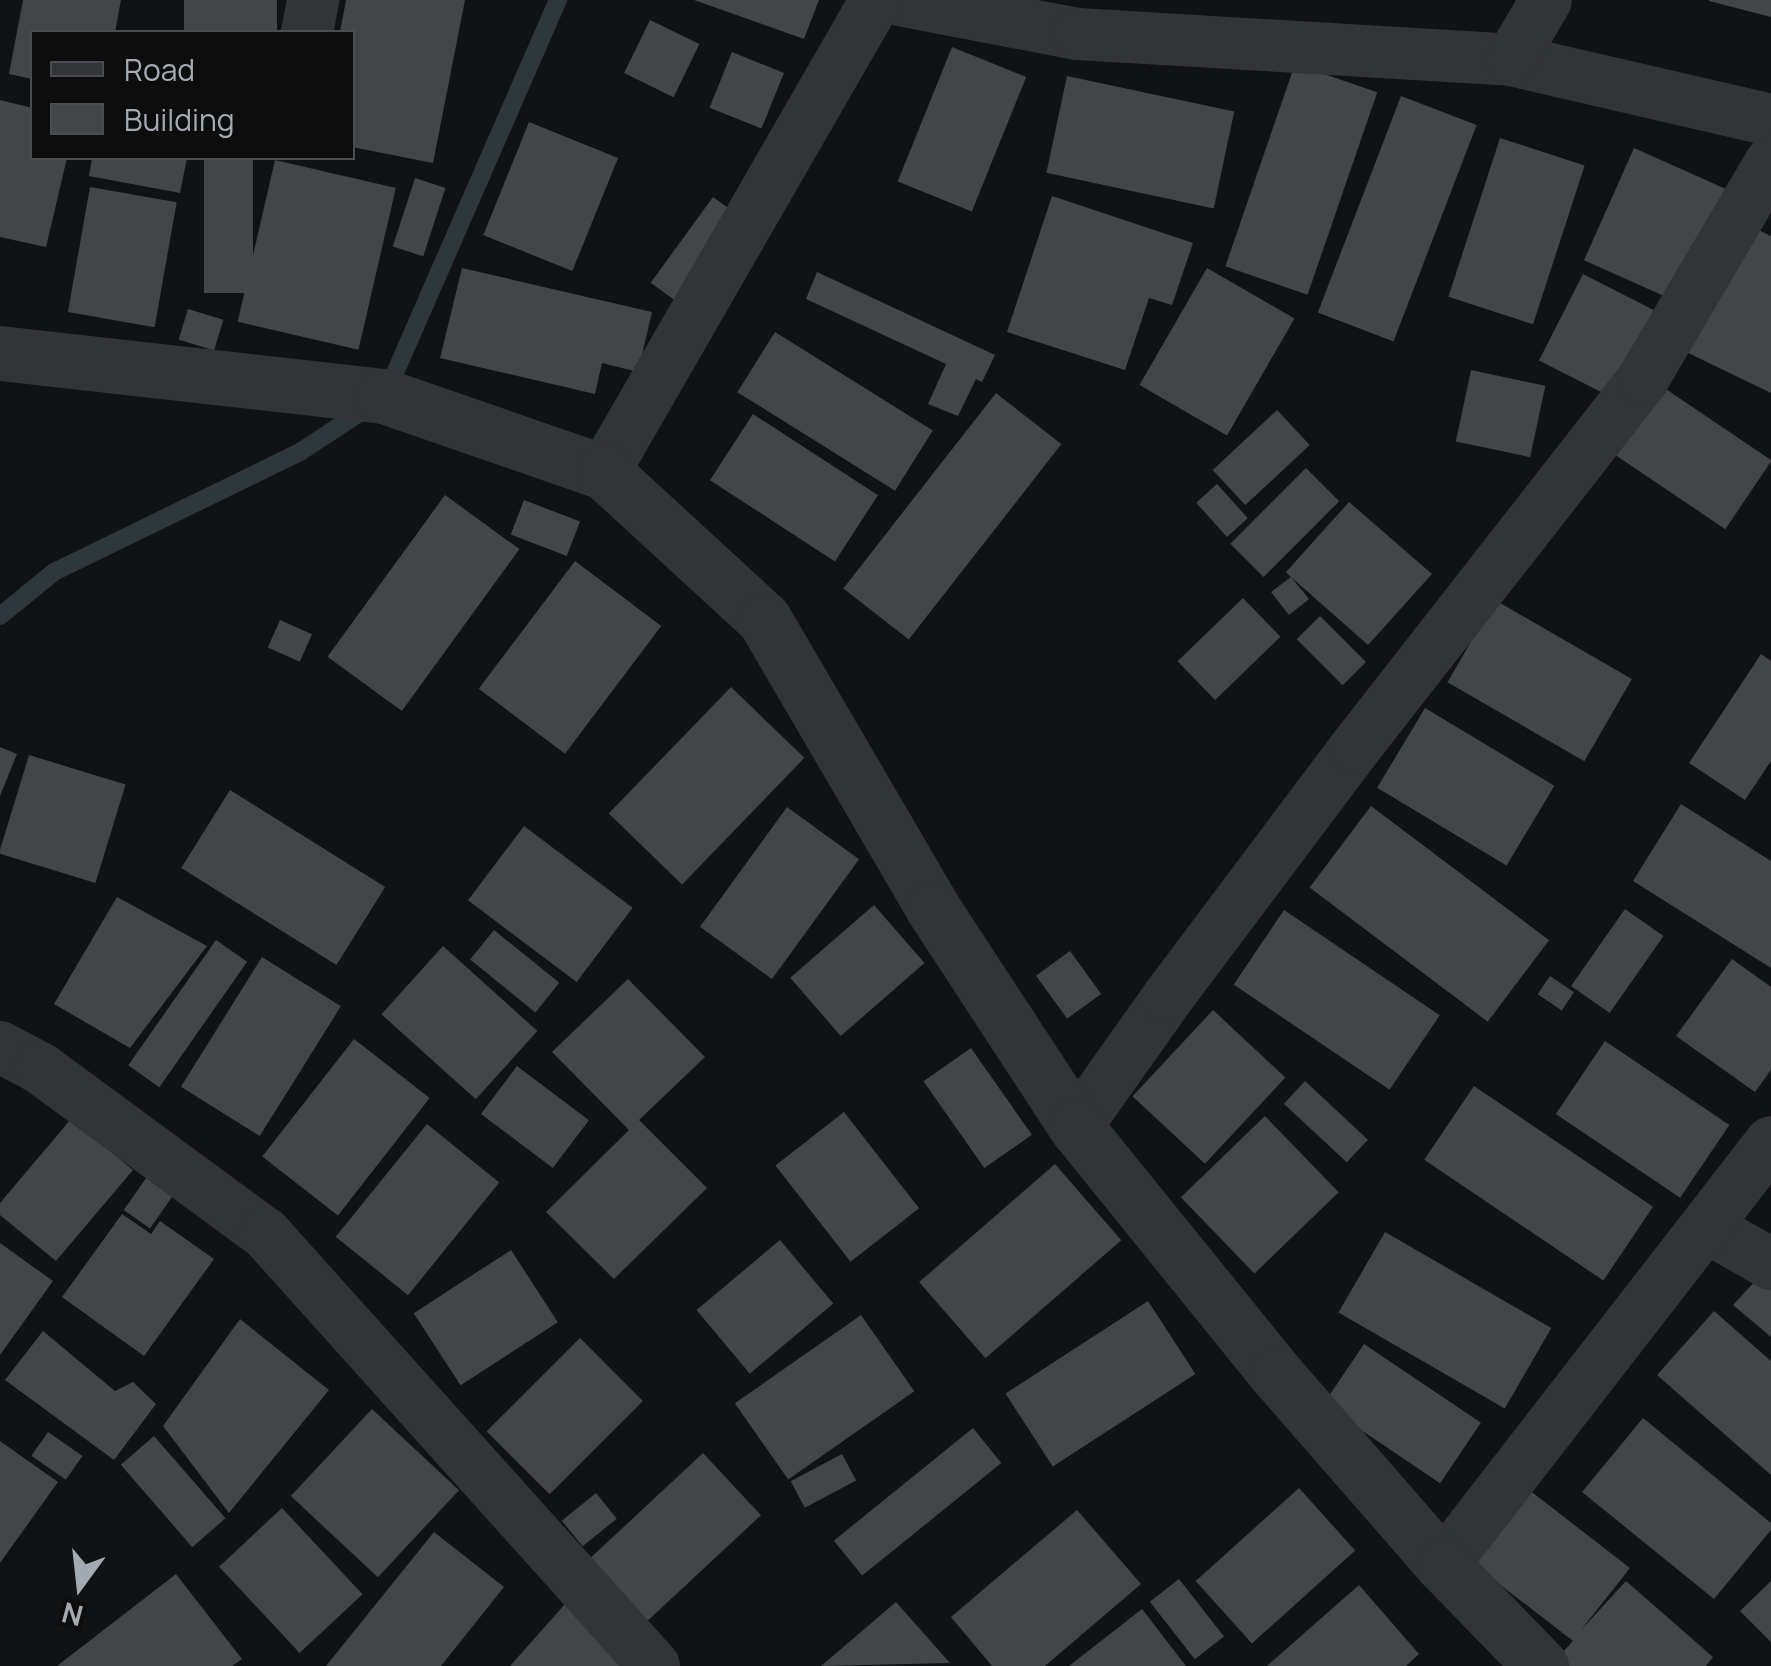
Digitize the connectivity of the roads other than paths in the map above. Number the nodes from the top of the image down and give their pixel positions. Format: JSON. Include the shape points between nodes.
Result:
{"nodes":[{"id":1,"x":312,"y":0,"type":"edge"},
{"id":2,"x":876,"y":0,"type":"edge"},
{"id":3,"x":899,"y":0,"type":"edge"},
{"id":4,"x":1546,"y":0,"type":"edge"},
{"id":5,"x":307,"y":30,"type":"edge"},
{"id":6,"x":1511,"y":60,"type":"junction"},
{"id":7,"x":1771,"y":120,"type":"edge"},
{"id":8,"x":1771,"y":162,"type":"edge"},
{"id":9,"x":0,"y":353,"type":"edge"},
{"id":10,"x":604,"y":472,"type":"junction"},
{"id":11,"x":0,"y":1048,"type":"edge"},
{"id":12,"x":1076,"y":1127,"type":"junction"},
{"id":13,"x":1771,"y":1142,"type":"edge"},
{"id":14,"x":1706,"y":1227,"type":"junction"},
{"id":15,"x":1771,"y":1264,"type":"edge"},
{"id":16,"x":1443,"y":1565,"type":"junction"},
{"id":17,"x":654,"y":1666,"type":"edge"},
{"id":18,"x":1541,"y":1666,"type":"edge"}],
"edges":[{"from":1,"to":5,"type":"street"},
{"from":2,"to":10,"type":"street"},
{"from":3,"to":6,"type":"street","via":[[1078,34]]},
{"from":4,"to":6,"type":"street"},
{"from":6,"to":7,"type":"street"},
{"from":8,"to":12,"type":"street","via":[[1644,379],[1354,748]]},
{"from":9,"to":10,"type":"street","via":[[384,396]]},
{"from":10,"to":12,"type":"street","via":[[764,619],[932,907]]},
{"from":11,"to":17,"type":"street","via":[[40,1068],[265,1233]]},
{"from":12,"to":16,"type":"street","via":[[1259,1354]]},
{"from":13,"to":14,"type":"street"},
{"from":14,"to":15,"type":"street"},
{"from":14,"to":16,"type":"street"},
{"from":16,"to":18,"type":"street"}]}
